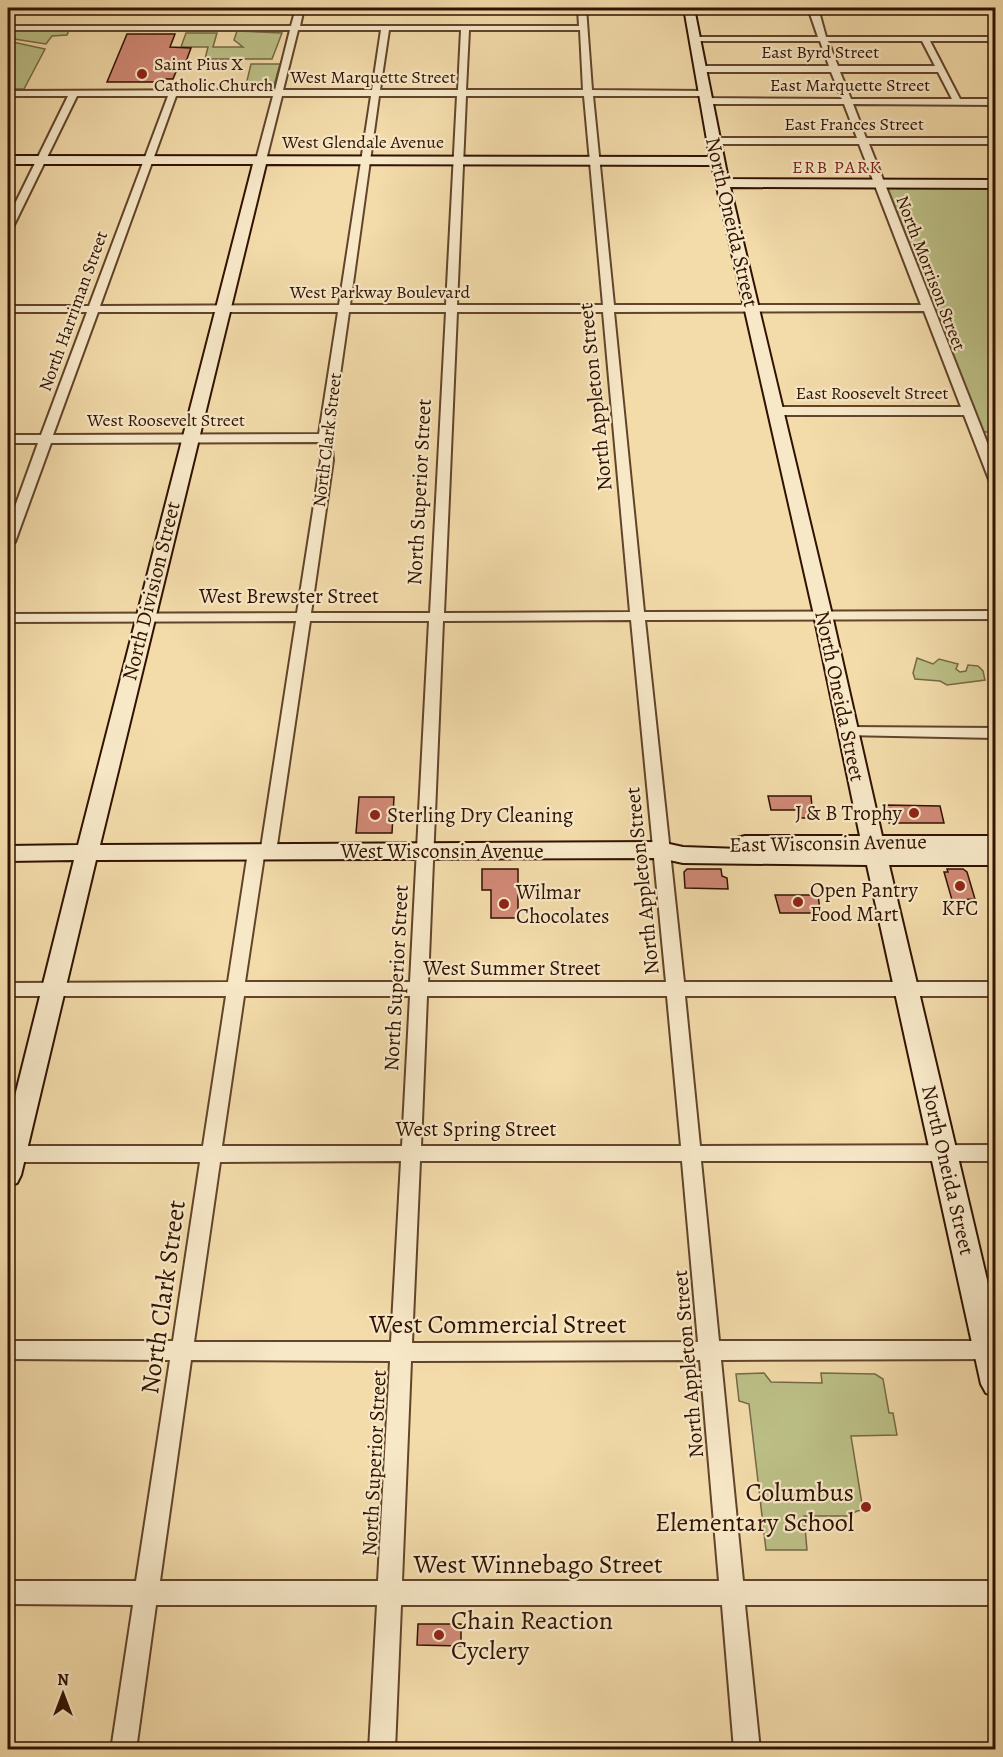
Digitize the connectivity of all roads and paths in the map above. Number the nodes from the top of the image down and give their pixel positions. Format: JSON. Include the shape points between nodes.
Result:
{"nodes":[{"id":1,"x":10,"y":8,"type":"edge"},
{"id":2,"x":300,"y":8,"type":"edge"},
{"id":3,"x":582,"y":8,"type":"edge"},
{"id":4,"x":689,"y":8,"type":"edge"},
{"id":5,"x":813,"y":8,"type":"edge"},
{"id":6,"x":874,"y":8,"type":"edge"},
{"id":7,"x":996,"y":8,"type":"edge"},
{"id":8,"x":8,"y":12,"type":"edge"},
{"id":9,"x":8,"y":28,"type":"edge"},
{"id":10,"x":295,"y":28,"type":"junction"},
{"id":11,"x":385,"y":28,"type":"junction"},
{"id":12,"x":465,"y":28,"type":"junction"},
{"id":13,"x":582,"y":28,"type":"junction"},
{"id":14,"x":694,"y":39,"type":"junction"},
{"id":15,"x":824,"y":39,"type":"junction"},
{"id":16,"x":926,"y":39,"type":"junction"},
{"id":17,"x":996,"y":39,"type":"edge"},
{"id":18,"x":699,"y":69,"type":"junction"},
{"id":19,"x":836,"y":69,"type":"junction"},
{"id":20,"x":941,"y":69,"type":"junction"},
{"id":21,"x":8,"y":93,"type":"edge"},
{"id":22,"x":74,"y":93,"type":"junction"},
{"id":23,"x":174,"y":93,"type":"junction"},
{"id":24,"x":278,"y":93,"type":"junction"},
{"id":25,"x":375,"y":93,"type":"junction"},
{"id":26,"x":461,"y":93,"type":"junction"},
{"id":27,"x":588,"y":93,"type":"junction"},
{"id":28,"x":704,"y":97,"type":"junction"},
{"id":29,"x":848,"y":101,"type":"junction"},
{"id":30,"x":957,"y":101,"type":"junction"},
{"id":31,"x":996,"y":102,"type":"edge"},
{"id":32,"x":713,"y":141,"type":"junction"},
{"id":33,"x":863,"y":141,"type":"junction"},
{"id":34,"x":996,"y":141,"type":"edge"},
{"id":35,"x":8,"y":160,"type":"edge"},
{"id":36,"x":40,"y":160,"type":"junction"},
{"id":37,"x":147,"y":160,"type":"junction"},
{"id":38,"x":261,"y":160,"type":"junction"},
{"id":39,"x":366,"y":161,"type":"junction"},
{"id":40,"x":458,"y":161,"type":"junction"},
{"id":41,"x":595,"y":161,"type":"junction"},
{"id":42,"x":718,"y":161,"type":"junction"},
{"id":43,"x":723,"y":183,"type":"junction"},
{"id":44,"x":879,"y":183,"type":"junction"},
{"id":45,"x":996,"y":184,"type":"edge"},
{"id":46,"x":8,"y":227,"type":"edge"},
{"id":47,"x":94,"y":308,"type":"junction"},
{"id":48,"x":224,"y":308,"type":"junction"},
{"id":49,"x":345,"y":308,"type":"junction"},
{"id":50,"x":450,"y":308,"type":"junction"},
{"id":51,"x":927,"y":308,"type":"junction"},
{"id":52,"x":8,"y":309,"type":"edge"},
{"id":53,"x":608,"y":309,"type":"junction"},
{"id":54,"x":753,"y":309,"type":"junction"},
{"id":55,"x":776,"y":411,"type":"junction"},
{"id":56,"x":967,"y":411,"type":"junction"},
{"id":57,"x":978,"y":436,"type":"junction"},
{"id":58,"x":992,"y":436,"type":"dead end"},
{"id":59,"x":45,"y":438,"type":"junction"},
{"id":60,"x":190,"y":438,"type":"junction"},
{"id":61,"x":325,"y":438,"type":"junction"},
{"id":62,"x":8,"y":439,"type":"edge"},
{"id":63,"x":996,"y":482,"type":"edge"},
{"id":64,"x":8,"y":542,"type":"edge"},
{"id":65,"x":823,"y":615,"type":"junction"},
{"id":66,"x":996,"y":615,"type":"edge"},
{"id":67,"x":436,"y":616,"type":"junction"},
{"id":68,"x":639,"y":616,"type":"junction"},
{"id":69,"x":304,"y":617,"type":"junction"},
{"id":70,"x":8,"y":618,"type":"edge"},
{"id":71,"x":144,"y":618,"type":"junction"},
{"id":72,"x":848,"y":732,"type":"junction"},
{"id":73,"x":996,"y":733,"type":"edge"},
{"id":74,"x":996,"y":843,"type":"edge"},
{"id":75,"x":660,"y":850,"type":"junction"},
{"id":76,"x":874,"y":850,"type":"junction"},
{"id":77,"x":262,"y":852,"type":"junction"},
{"id":78,"x":424,"y":852,"type":"junction"},
{"id":79,"x":8,"y":853,"type":"edge"},
{"id":80,"x":86,"y":853,"type":"junction"},
{"id":81,"x":996,"y":857,"type":"edge"},
{"id":82,"x":52,"y":989,"type":"junction"},
{"id":83,"x":908,"y":989,"type":"junction"},
{"id":84,"x":996,"y":989,"type":"edge"},
{"id":85,"x":8,"y":990,"type":"edge"},
{"id":86,"x":235,"y":990,"type":"junction"},
{"id":87,"x":419,"y":990,"type":"junction"},
{"id":88,"x":675,"y":990,"type":"junction"},
{"id":89,"x":211,"y":1153,"type":"junction"},
{"id":90,"x":692,"y":1153,"type":"junction"},
{"id":91,"x":944,"y":1153,"type":"junction"},
{"id":92,"x":996,"y":1153,"type":"edge"},
{"id":93,"x":411,"y":1154,"type":"junction"},
{"id":94,"x":9,"y":1161,"type":"edge"},
{"id":95,"x":8,"y":1350,"type":"edge"},
{"id":96,"x":708,"y":1350,"type":"junction"},
{"id":97,"x":992,"y":1350,"type":"edge"},
{"id":98,"x":182,"y":1351,"type":"junction"},
{"id":99,"x":402,"y":1352,"type":"junction"},
{"id":100,"x":996,"y":1384,"type":"edge"},
{"id":101,"x":8,"y":1593,"type":"edge"},
{"id":102,"x":147,"y":1593,"type":"junction"},
{"id":103,"x":389,"y":1593,"type":"junction"},
{"id":104,"x":996,"y":1593,"type":"edge"},
{"id":105,"x":733,"y":1594,"type":"junction"},
{"id":106,"x":123,"y":1749,"type":"edge"},
{"id":107,"x":382,"y":1749,"type":"edge"},
{"id":108,"x":747,"y":1749,"type":"edge"}],
"edges":[{"from":1,"to":8,"type":"street"},
{"from":2,"to":10,"type":"street","name":"North Division Street"},
{"from":3,"to":13,"type":"street","name":"North Appleton Street"},
{"from":4,"to":14,"type":"main road","name":"North Oneida Street"},
{"from":5,"to":15,"type":"street","name":"North Morrison Street"},
{"from":6,"to":7,"type":"street"},
{"from":9,"to":10,"type":"street"},
{"from":10,"to":11,"type":"street"},
{"from":10,"to":24,"type":"street","name":"North Division Street"},
{"from":11,"to":12,"type":"street"},
{"from":11,"to":25,"type":"street","name":"North Clark Street"},
{"from":12,"to":13,"type":"street"},
{"from":12,"to":26,"type":"street","name":"North Superior Street"},
{"from":13,"to":27,"type":"street","name":"North Appleton Street"},
{"from":14,"to":15,"type":"street"},
{"from":14,"to":18,"type":"main road","name":"North Oneida Street"},
{"from":15,"to":16,"type":"street"},
{"from":15,"to":19,"type":"street","name":"North Morrison Street"},
{"from":16,"to":17,"type":"street"},
{"from":16,"to":20,"type":"street"},
{"from":18,"to":19,"type":"street","name":"East Byrd Street"},
{"from":18,"to":28,"type":"main road","name":"North Oneida Street"},
{"from":19,"to":20,"type":"street","name":"East Byrd Street"},
{"from":19,"to":29,"type":"street","name":"North Morrison Street"},
{"from":20,"to":30,"type":"street"},
{"from":21,"to":22,"type":"street","name":"West Marquette Street"},
{"from":22,"to":23,"type":"street","name":"West Marquette Street"},
{"from":22,"to":36,"type":"street"},
{"from":23,"to":24,"type":"street","name":"West Marquette Street"},
{"from":23,"to":37,"type":"street","name":"North Harriman Street"},
{"from":24,"to":25,"type":"street","name":"West Marquette Street"},
{"from":24,"to":38,"type":"street","name":"North Division Street"},
{"from":25,"to":26,"type":"street","name":"West Marquette Street"},
{"from":25,"to":39,"type":"street","name":"North Clark Street"},
{"from":26,"to":27,"type":"street","name":"West Marquette Street"},
{"from":26,"to":40,"type":"street","name":"North Superior Street"},
{"from":27,"to":28,"type":"street","name":"West Marquette Street"},
{"from":27,"to":41,"type":"street","name":"North Appleton Street"},
{"from":28,"to":29,"type":"street","name":"East Marquette Street"},
{"from":28,"to":32,"type":"main road","name":"North Oneida Street"},
{"from":29,"to":30,"type":"street","name":"East Marquette Street"},
{"from":29,"to":33,"type":"street","name":"North Morrison Street"},
{"from":30,"to":31,"type":"street","name":"East Marquette Street"},
{"from":32,"to":33,"type":"street","name":"East Frances Street"},
{"from":32,"to":42,"type":"main road","name":"North Oneida Street"},
{"from":33,"to":34,"type":"street","name":"East Frances Street"},
{"from":33,"to":44,"type":"street","name":"North Morrison Street"},
{"from":35,"to":36,"type":"main road","name":"West Glendale Avenue"},
{"from":36,"to":37,"type":"main road","name":"West Glendale Avenue"},
{"from":36,"to":46,"type":"street"},
{"from":37,"to":38,"type":"main road","name":"West Glendale Avenue"},
{"from":37,"to":47,"type":"street","name":"North Harriman Street"},
{"from":38,"to":39,"type":"main road","name":"West Glendale Avenue"},
{"from":38,"to":48,"type":"main road","name":"North Division Street"},
{"from":39,"to":40,"type":"main road","name":"West Glendale Avenue"},
{"from":39,"to":49,"type":"street","name":"North Clark Street"},
{"from":40,"to":41,"type":"main road","name":"West Glendale Avenue"},
{"from":40,"to":50,"type":"street","name":"North Superior Street"},
{"from":41,"to":42,"type":"main road","name":"West Glendale Avenue"},
{"from":41,"to":53,"type":"street","name":"North Appleton Street"},
{"from":42,"to":43,"type":"main road","name":"North Oneida Street"},
{"from":43,"to":44,"type":"main road"},
{"from":43,"to":54,"type":"main road","name":"North Oneida Street"},
{"from":44,"to":45,"type":"main road"},
{"from":44,"to":51,"type":"street","name":"North Morrison Street"},
{"from":47,"to":48,"type":"street","name":"West Parkway Boulevard"},
{"from":47,"to":52,"type":"street","name":"West Parkway Boulevard"},
{"from":47,"to":59,"type":"street","name":"North Harriman Street"},
{"from":48,"to":49,"type":"street","name":"West Parkway Boulevard"},
{"from":48,"to":60,"type":"main road","name":"North Division Street"},
{"from":49,"to":50,"type":"street","name":"West Parkway Boulevard"},
{"from":49,"to":61,"type":"street","name":"North Clark Street"},
{"from":50,"to":53,"type":"street","name":"West Parkway Boulevard"},
{"from":50,"to":67,"type":"street","name":"North Superior Street"},
{"from":51,"to":54,"type":"street","name":"West Parkway Boulevard"},
{"from":51,"to":56,"type":"street","name":"North Morrison Street"},
{"from":53,"to":54,"type":"street","name":"West Parkway Boulevard"},
{"from":53,"to":68,"type":"street","name":"North Appleton Street"},
{"from":54,"to":55,"type":"main road","name":"North Oneida Street"},
{"from":55,"to":56,"type":"street","name":"East Roosevelt Street"},
{"from":55,"to":65,"type":"main road","name":"North Oneida Street"},
{"from":56,"to":57,"type":"street","name":"North Morrison Street"},
{"from":57,"to":58,"type":"street"},
{"from":57,"to":63,"type":"street","name":"North Morrison Street"},
{"from":59,"to":60,"type":"street","name":"West Roosevelt Street"},
{"from":59,"to":62,"type":"street","name":"West Roosevelt Street"},
{"from":59,"to":64,"type":"street","name":"North Harriman Street"},
{"from":60,"to":61,"type":"street","name":"West Roosevelt Street"},
{"from":60,"to":71,"type":"main road","name":"North Division Street"},
{"from":61,"to":69,"type":"street","name":"North Clark Street","via":[[327,460]]},
{"from":65,"to":66,"type":"street","name":"West Brewster Street"},
{"from":65,"to":68,"type":"street","name":"West Brewster Street"},
{"from":65,"to":72,"type":"main road","name":"North Oneida Street"},
{"from":67,"to":68,"type":"street","name":"West Brewster Street"},
{"from":67,"to":69,"type":"street","name":"West Brewster Street"},
{"from":67,"to":78,"type":"street","name":"North Superior Street"},
{"from":68,"to":75,"type":"street","name":"North Appleton Street"},
{"from":69,"to":71,"type":"street","name":"West Brewster Street"},
{"from":69,"to":77,"type":"street","name":"North Clark Street"},
{"from":70,"to":71,"type":"street","name":"West Brewster Street"},
{"from":71,"to":80,"type":"main road","name":"North Division Street"},
{"from":72,"to":73,"type":"street"},
{"from":72,"to":76,"type":"main road","name":"North Oneida Street"},
{"from":74,"to":76,"type":"main road","name":"East Wisconsin Avenue"},
{"from":75,"to":76,"type":"main road","name":"West Wisconsin Avenue","via":[[716,856]]},
{"from":75,"to":78,"type":"main road","name":"West Wisconsin Avenue"},
{"from":75,"to":88,"type":"street","name":"North Appleton Street"},
{"from":76,"to":81,"type":"main road","name":"East Wisconsin Avenue"},
{"from":76,"to":83,"type":"main road","name":"North Oneida Street"},
{"from":77,"to":78,"type":"main road","name":"West Wisconsin Avenue"},
{"from":77,"to":80,"type":"main road","name":"West Wisconsin Avenue"},
{"from":77,"to":86,"type":"street","name":"North Clark Street"},
{"from":78,"to":87,"type":"street","name":"North Superior Street"},
{"from":79,"to":80,"type":"main road","name":"West Wisconsin Avenue"},
{"from":80,"to":82,"type":"main road","name":"North Division Street"},
{"from":82,"to":85,"type":"street","name":"West Summer Street"},
{"from":82,"to":86,"type":"street","name":"West Summer Street"},
{"from":82,"to":94,"type":"main road","name":"North Division Street"},
{"from":83,"to":84,"type":"street","name":"West Summer Street"},
{"from":83,"to":88,"type":"street","name":"West Summer Street"},
{"from":83,"to":91,"type":"main road","name":"North Oneida Street"},
{"from":86,"to":87,"type":"street","name":"West Summer Street"},
{"from":86,"to":89,"type":"street","name":"North Clark Street"},
{"from":87,"to":88,"type":"street","name":"West Summer Street"},
{"from":87,"to":93,"type":"street","name":"North Superior Street"},
{"from":88,"to":90,"type":"street","name":"North Appleton Street"},
{"from":89,"to":93,"type":"street","name":"West Spring Street"},
{"from":89,"to":94,"type":"street","name":"West Spring Street"},
{"from":89,"to":98,"type":"street","name":"North Clark Street"},
{"from":90,"to":91,"type":"street","name":"West Spring Street"},
{"from":90,"to":93,"type":"street","name":"West Spring Street"},
{"from":90,"to":96,"type":"street","name":"North Appleton Street"},
{"from":91,"to":92,"type":"street","name":"West Spring Street"},
{"from":91,"to":97,"type":"main road","name":"North Oneida Street"},
{"from":93,"to":99,"type":"street","name":"North Superior Street"},
{"from":95,"to":98,"type":"street","name":"West Commercial Street"},
{"from":96,"to":97,"type":"street","name":"West Commercial Street"},
{"from":96,"to":99,"type":"street","name":"West Commercial Street"},
{"from":96,"to":105,"type":"street","name":"North Appleton Street"},
{"from":97,"to":100,"type":"main road","name":"North Oneida Street"},
{"from":98,"to":99,"type":"street","name":"West Commercial Street"},
{"from":98,"to":102,"type":"street","name":"North Clark Street"},
{"from":99,"to":103,"type":"street","name":"North Superior Street"},
{"from":101,"to":102,"type":"street","name":"West Winnebago Street"},
{"from":102,"to":103,"type":"street","name":"West Winnebago Street"},
{"from":102,"to":106,"type":"street","name":"North Clark Street"},
{"from":103,"to":105,"type":"street","name":"West Winnebago Street"},
{"from":103,"to":107,"type":"street","name":"North Superior Street"},
{"from":104,"to":105,"type":"street","name":"West Winnebago Street"},
{"from":105,"to":108,"type":"street","name":"North Appleton Street"}]}
